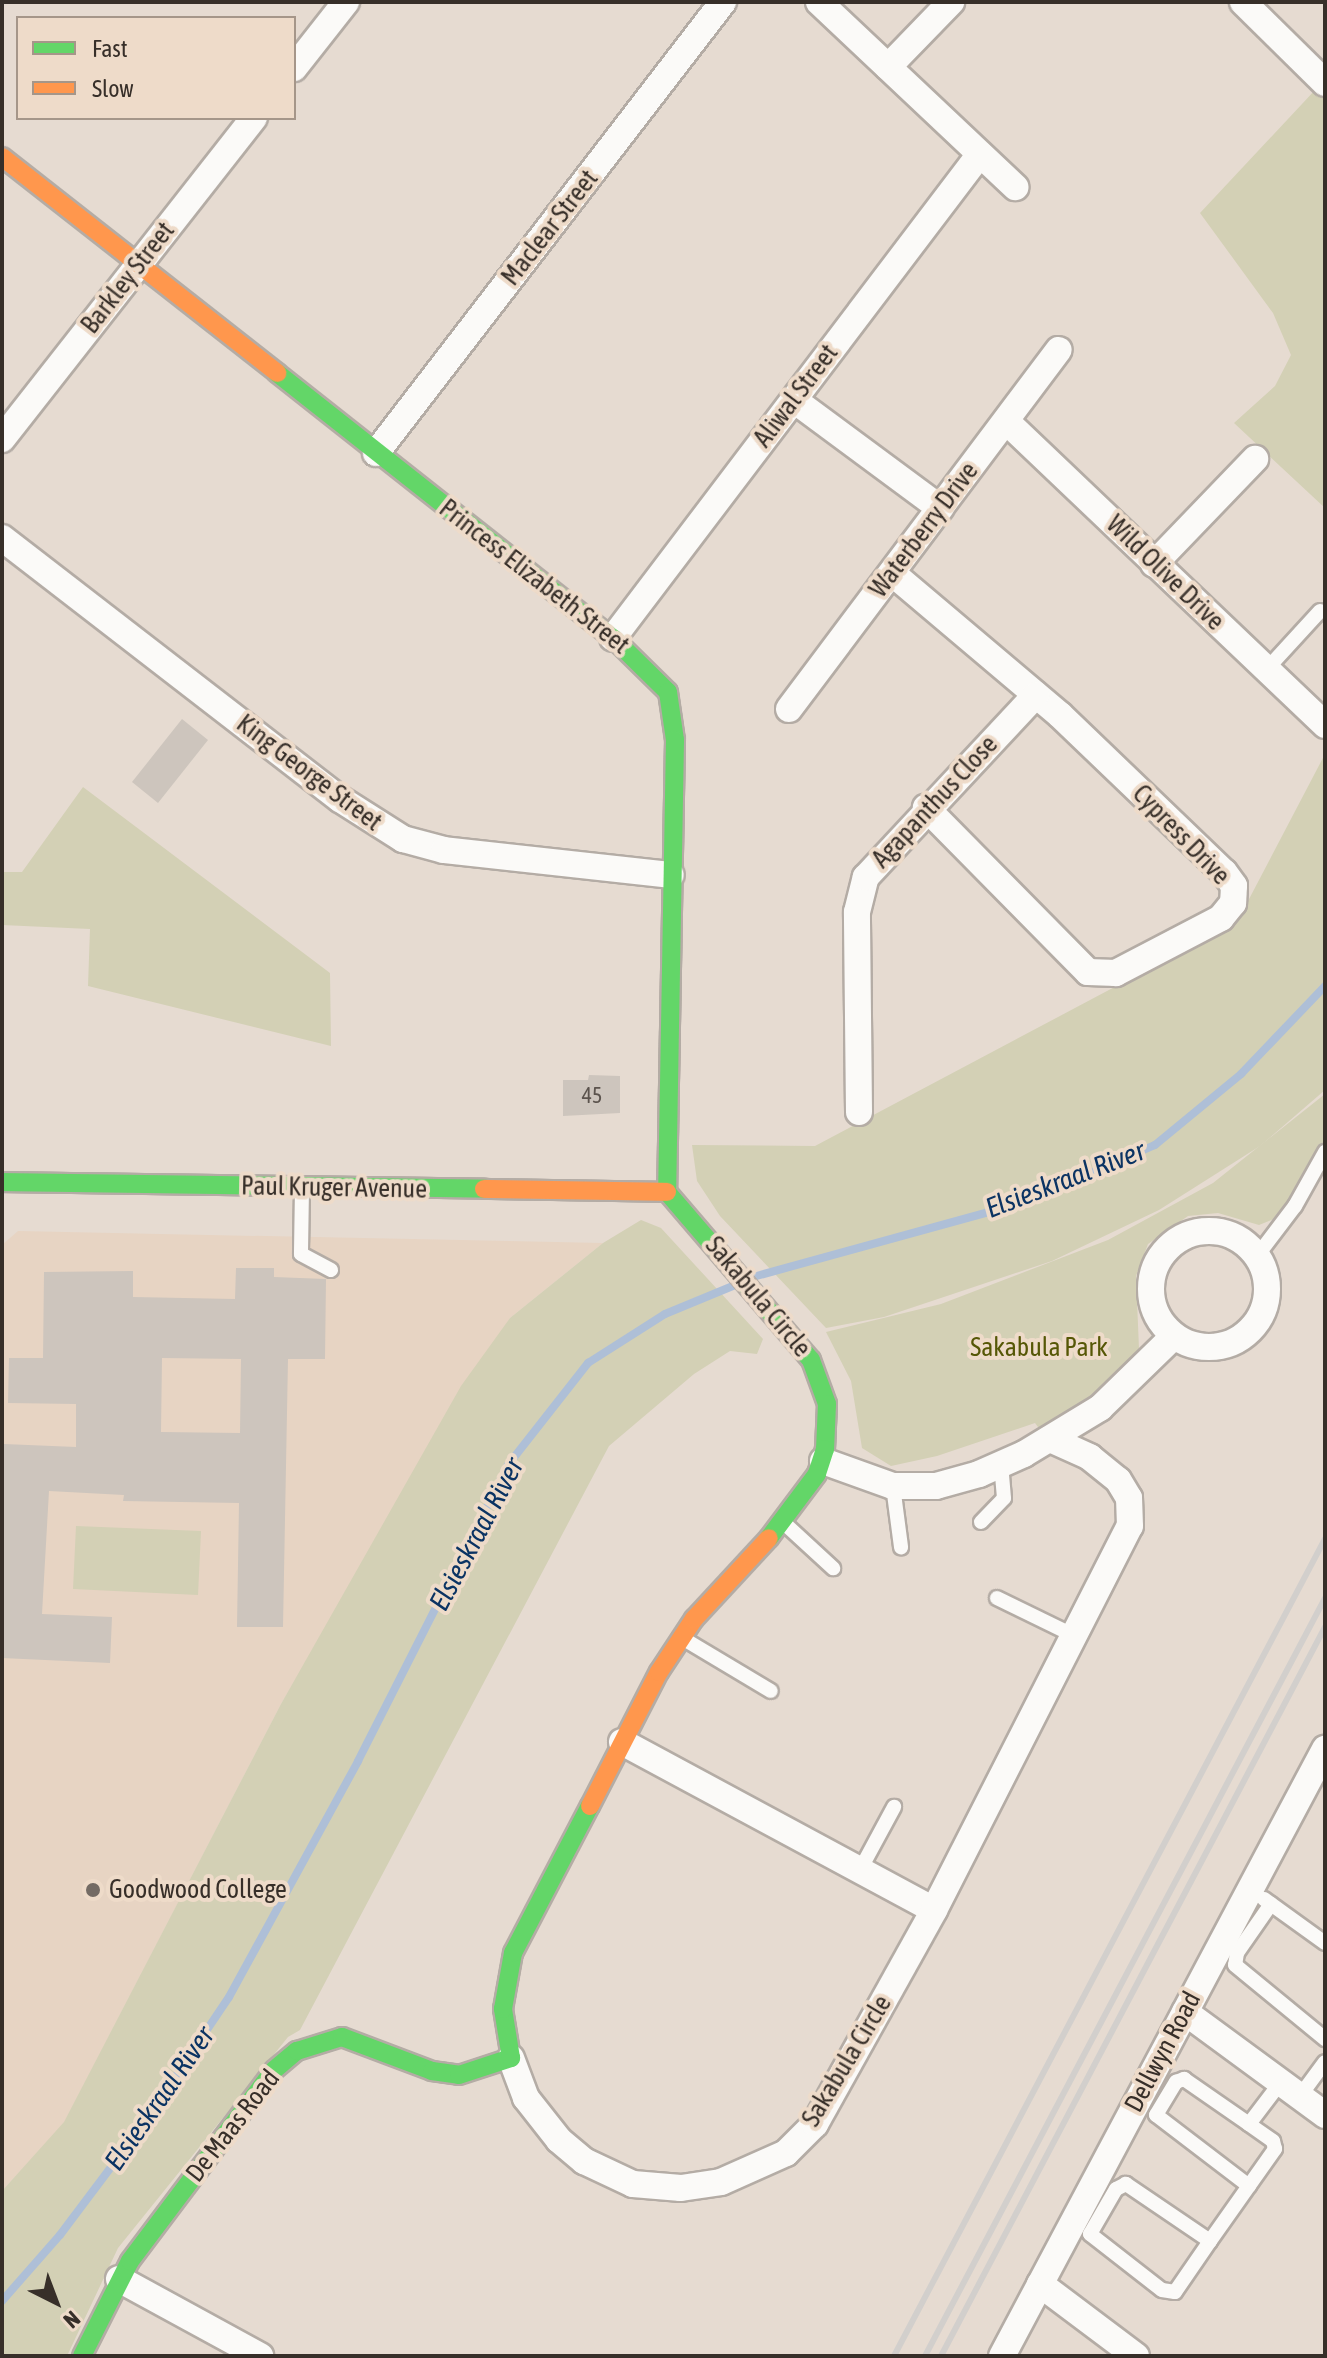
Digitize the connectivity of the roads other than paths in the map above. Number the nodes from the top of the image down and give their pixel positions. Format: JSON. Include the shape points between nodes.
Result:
{"nodes":[{"id":1,"x":346,"y":2,"type":"edge"},
{"id":2,"x":723,"y":2,"type":"edge"},
{"id":3,"x":819,"y":2,"type":"edge"},
{"id":4,"x":951,"y":2,"type":"edge"},
{"id":5,"x":1243,"y":2,"type":"edge"},
{"id":6,"x":296,"y":65,"type":"edge"},
{"id":7,"x":888,"y":67,"type":"junction"},
{"id":8,"x":1325,"y":83,"type":"edge"},
{"id":9,"x":252,"y":120,"type":"edge"},
{"id":10,"x":980,"y":154,"type":"junction"},
{"id":11,"x":2,"y":157,"type":"edge"},
{"id":12,"x":1015,"y":187,"type":"dead end"},
{"id":13,"x":138,"y":266,"type":"junction"},
{"id":14,"x":1059,"y":350,"type":"dead end"},
{"id":15,"x":794,"y":400,"type":"junction"},
{"id":16,"x":1006,"y":421,"type":"junction"},
{"id":17,"x":2,"y":439,"type":"edge"},
{"id":18,"x":376,"y":453,"type":"junction"},
{"id":19,"x":1255,"y":459,"type":"dead end"},
{"id":20,"x":940,"y":508,"type":"junction"},
{"id":21,"x":2,"y":538,"type":"edge"},
{"id":22,"x":1154,"y":564,"type":"junction"},
{"id":23,"x":892,"y":573,"type":"junction"},
{"id":24,"x":1320,"y":611,"type":"dead end"},
{"id":25,"x":613,"y":638,"type":"junction"},
{"id":26,"x":1266,"y":670,"type":"junction"},
{"id":27,"x":1036,"y":695,"type":"junction"},
{"id":28,"x":789,"y":709,"type":"dead end"},
{"id":29,"x":1325,"y":725,"type":"edge"},
{"id":30,"x":926,"y":808,"type":"junction"},
{"id":31,"x":671,"y":875,"type":"junction"},
{"id":32,"x":859,"y":1112,"type":"dead end"},
{"id":33,"x":1325,"y":1152,"type":"edge"},
{"id":34,"x":1320,"y":1172,"type":"edge"},
{"id":35,"x":2,"y":1182,"type":"edge"},
{"id":36,"x":302,"y":1187,"type":"junction"},
{"id":37,"x":667,"y":1192,"type":"junction"},
{"id":38,"x":1257,"y":1256,"type":"junction"},
{"id":39,"x":331,"y":1270,"type":"dead end"},
{"id":40,"x":1174,"y":1336,"type":"junction"},
{"id":41,"x":1050,"y":1439,"type":"junction"},
{"id":42,"x":823,"y":1461,"type":"junction"},
{"id":43,"x":1001,"y":1464,"type":"junction"},
{"id":44,"x":893,"y":1486,"type":"junction"},
{"id":45,"x":981,"y":1522,"type":"dead end"},
{"id":46,"x":784,"y":1523,"type":"junction"},
{"id":47,"x":901,"y":1547,"type":"dead end"},
{"id":48,"x":833,"y":1568,"type":"dead end"},
{"id":49,"x":997,"y":1598,"type":"dead end"},
{"id":50,"x":1075,"y":1636,"type":"junction"},
{"id":51,"x":681,"y":1637,"type":"junction"},
{"id":52,"x":771,"y":1691,"type":"dead end"},
{"id":53,"x":622,"y":1742,"type":"junction"},
{"id":54,"x":1325,"y":1749,"type":"edge"},
{"id":55,"x":894,"y":1807,"type":"dead end"},
{"id":56,"x":860,"y":1870,"type":"junction"},
{"id":57,"x":1260,"y":1897,"type":"junction"},
{"id":58,"x":934,"y":1910,"type":"junction"},
{"id":59,"x":1325,"y":1943,"type":"edge"},
{"id":60,"x":1185,"y":2012,"type":"junction"},
{"id":61,"x":1325,"y":2039,"type":"edge"},
{"id":62,"x":511,"y":2058,"type":"junction"},
{"id":63,"x":1325,"y":2062,"type":"edge"},
{"id":64,"x":1290,"y":2089,"type":"junction"},
{"id":65,"x":1325,"y":2115,"type":"edge"},
{"id":66,"x":1249,"y":2124,"type":"junction"},
{"id":67,"x":1249,"y":2186,"type":"junction"},
{"id":68,"x":1210,"y":2241,"type":"junction"},
{"id":69,"x":119,"y":2279,"type":"junction"},
{"id":70,"x":1040,"y":2284,"type":"junction"},
{"id":71,"x":82,"y":2356,"type":"edge"},
{"id":72,"x":260,"y":2356,"type":"edge"},
{"id":73,"x":1002,"y":2356,"type":"edge"},
{"id":74,"x":1136,"y":2356,"type":"edge"}],
"edges":[{"from":1,"to":6,"type":"street"},
{"from":2,"to":18,"type":"street","name":"Maclear Street"},
{"from":3,"to":7,"type":"street"},
{"from":4,"to":7,"type":"street"},
{"from":5,"to":8,"type":"street"},
{"from":7,"to":10,"type":"street"},
{"from":9,"to":13,"type":"street","name":"Barkley Street"},
{"from":10,"to":12,"type":"street"},
{"from":10,"to":15,"type":"street","name":"Aliwal Street"},
{"from":11,"to":13,"type":"street","name":"Princess Elizabeth Street"},
{"from":13,"to":17,"type":"street","name":"Barkley Street"},
{"from":13,"to":18,"type":"street","name":"Princess Elizabeth Street"},
{"from":14,"to":16,"type":"street","name":"Waterberry Drive"},
{"from":15,"to":20,"type":"street"},
{"from":15,"to":25,"type":"street","name":"Aliwal Street"},
{"from":16,"to":20,"type":"street","name":"Waterberry Drive"},
{"from":16,"to":22,"type":"street","name":"Wild Olive Drive"},
{"from":18,"to":25,"type":"street","name":"Princess Elizabeth Street"},
{"from":19,"to":22,"type":"street"},
{"from":20,"to":23,"type":"street","name":"Waterberry Drive"},
{"from":21,"to":31,"type":"street","name":"King George Street","via":[[340,799],[403,839],[444,850]]},
{"from":22,"to":26,"type":"street","name":"Wild Olive Drive"},
{"from":23,"to":27,"type":"street","name":"Cypress Drive"},
{"from":23,"to":28,"type":"street","name":"Waterberry Drive"},
{"from":24,"to":26,"type":"lane"},
{"from":25,"to":31,"type":"street","name":"Princess Elizabeth Street","via":[[668,692],[674,714]]},
{"from":26,"to":29,"type":"street","name":"Wild Olive Drive"},
{"from":27,"to":30,"type":"street","name":"Agapanthus Close"},
{"from":27,"to":30,"type":"street","name":"Cypress Drive","via":[[1231,880],[1233,903],[1221,918],[1116,973],[1088,972]]},
{"from":30,"to":32,"type":"street","name":"Agapanthus Close","via":[[877,861],[859,894]]},
{"from":31,"to":37,"type":"street","name":"Princess Elizabeth Street"},
{"from":33,"to":34,"type":"lane"},
{"from":34,"to":38,"type":"lane"},
{"from":35,"to":36,"type":"street","name":"Paul Kruger Avenue"},
{"from":36,"to":37,"type":"street","name":"Paul Kruger Avenue"},
{"from":36,"to":39,"type":"lane","via":[[301,1254]]},
{"from":37,"to":42,"type":"street","name":"Sakabula Circle","via":[[794,1334],[824,1390],[828,1419]]},
{"from":38,"to":40,"type":"street","via":[[1267,1293],[1252,1328],[1221,1346],[1197,1346]]},
{"from":38,"to":40,"type":"street","via":[[1241,1240],[1220,1231],[1198,1231],[1177,1240],[1161,1256],[1151,1287],[1159,1320]]},
{"from":40,"to":41,"type":"street","via":[[1124,1389]]},
{"from":41,"to":43,"type":"street"},
{"from":41,"to":50,"type":"street","name":"Sakabula Circle","via":[[1106,1469],[1129,1498],[1132,1514]]},
{"from":42,"to":44,"type":"street"},
{"from":42,"to":46,"type":"street","name":"Sakabula Circle"},
{"from":43,"to":44,"type":"street","via":[[936,1486]]},
{"from":43,"to":45,"type":"lane","via":[[1004,1498]]},
{"from":44,"to":47,"type":"lane"},
{"from":46,"to":48,"type":"lane"},
{"from":46,"to":51,"type":"street","name":"Sakabula Circle"},
{"from":49,"to":50,"type":"lane"},
{"from":50,"to":58,"type":"street","name":"Sakabula Circle"},
{"from":51,"to":52,"type":"lane"},
{"from":51,"to":53,"type":"street","name":"Sakabula Circle"},
{"from":53,"to":56,"type":"street"},
{"from":53,"to":62,"type":"street","name":"Sakabula Circle","via":[[509,1966],[503,2009]]},
{"from":54,"to":57,"type":"street","name":"Dellwyn Road"},
{"from":55,"to":56,"type":"lane"},
{"from":56,"to":58,"type":"street"},
{"from":57,"to":59,"type":"lane"},
{"from":57,"to":60,"type":"street","name":"Dellwyn Road"},
{"from":57,"to":61,"type":"lane","via":[[1235,1965]]},
{"from":58,"to":62,"type":"street","name":"Sakabula Circle","via":[[815,2124],[786,2153],[759,2169],[681,2188],[615,2178],[584,2161],[548,2128],[526,2098]]},
{"from":60,"to":64,"type":"street"},
{"from":60,"to":70,"type":"street","name":"Dellwyn Road"},
{"from":62,"to":69,"type":"street","name":"De Maas Road","via":[[459,2075],[432,2071],[342,2037],[297,2051],[266,2081]]},
{"from":63,"to":64,"type":"lane"},
{"from":64,"to":65,"type":"street"},
{"from":64,"to":66,"type":"lane"},
{"from":66,"to":67,"type":"lane","via":[[1275,2146]]},
{"from":66,"to":67,"type":"lane","via":[[1184,2079],[1176,2082],[1156,2115]]},
{"from":67,"to":68,"type":"lane"},
{"from":68,"to":68,"type":"lane","via":[[1126,2184],[1116,2189],[1090,2234],[1170,2293]]},
{"from":69,"to":71,"type":"street","name":"De Maas Road"},
{"from":69,"to":72,"type":"street"},
{"from":70,"to":73,"type":"street","name":"Dellwyn Road"},
{"from":70,"to":74,"type":"street"}]}
